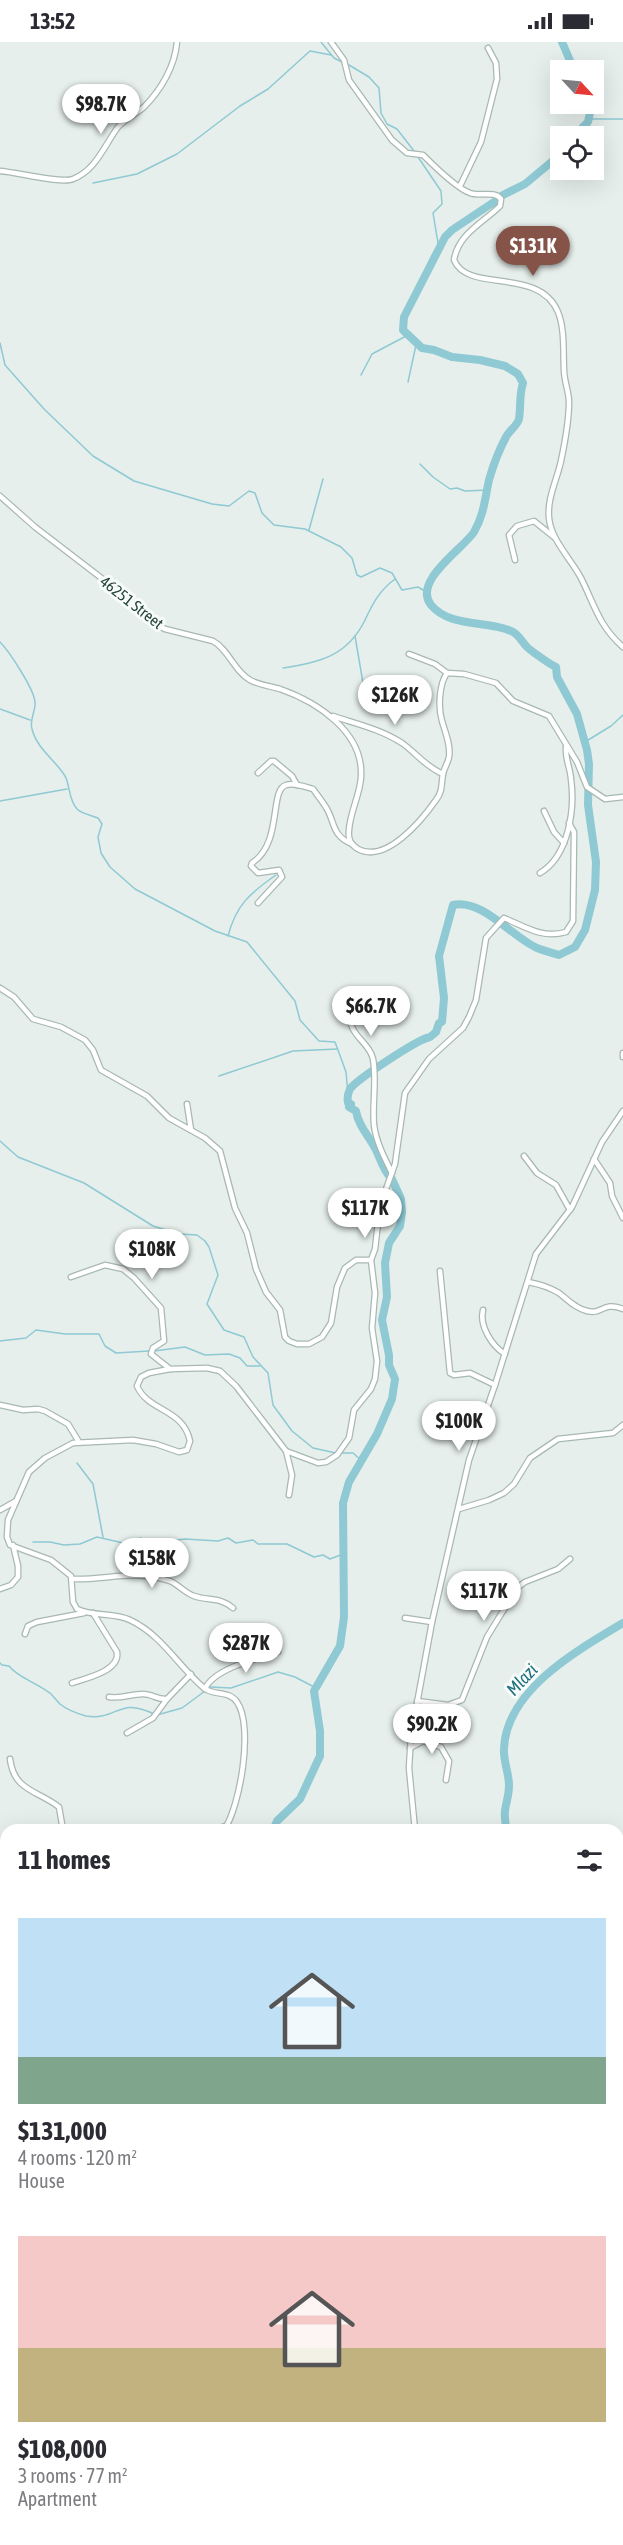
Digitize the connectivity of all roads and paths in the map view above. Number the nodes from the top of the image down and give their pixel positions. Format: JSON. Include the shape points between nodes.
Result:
{"nodes":[{"id":1,"x":177,"y":42,"type":"edge"},
{"id":2,"x":331,"y":42,"type":"edge"},
{"id":3,"x":488,"y":48,"type":"dead end"},
{"id":4,"x":0,"y":171,"type":"edge"},
{"id":5,"x":460,"y":186,"type":"junction"},
{"id":6,"x":0,"y":496,"type":"edge"},
{"id":7,"x":556,"y":539,"type":"junction"},
{"id":8,"x":515,"y":560,"type":"dead end"},
{"id":9,"x":623,"y":648,"type":"edge"},
{"id":10,"x":409,"y":654,"type":"dead end"},
{"id":11,"x":447,"y":673,"type":"junction"},
{"id":12,"x":331,"y":715,"type":"junction"},
{"id":13,"x":566,"y":747,"type":"junction"},
{"id":14,"x":258,"y":773,"type":"dead end"},
{"id":15,"x":443,"y":774,"type":"junction"},
{"id":16,"x":297,"y":785,"type":"junction"},
{"id":17,"x":623,"y":797,"type":"edge"},
{"id":18,"x":544,"y":810,"type":"dead end"},
{"id":19,"x":569,"y":823,"type":"junction"},
{"id":20,"x":564,"y":843,"type":"junction"},
{"id":21,"x":352,"y":844,"type":"junction"},
{"id":22,"x":540,"y":873,"type":"dead end"},
{"id":23,"x":258,"y":903,"type":"dead end"},
{"id":24,"x":0,"y":988,"type":"edge"},
{"id":25,"x":349,"y":1005,"type":"dead end"},
{"id":26,"x":187,"y":1104,"type":"dead end"},
{"id":27,"x":623,"y":1111,"type":"edge"},
{"id":28,"x":191,"y":1130,"type":"junction"},
{"id":29,"x":524,"y":1156,"type":"dead end"},
{"id":30,"x":594,"y":1159,"type":"junction"},
{"id":31,"x":392,"y":1173,"type":"junction"},
{"id":32,"x":570,"y":1210,"type":"junction"},
{"id":33,"x":623,"y":1218,"type":"edge"},
{"id":34,"x":371,"y":1260,"type":"junction"},
{"id":35,"x":440,"y":1271,"type":"dead end"},
{"id":36,"x":71,"y":1277,"type":"dead end"},
{"id":37,"x":528,"y":1282,"type":"junction"},
{"id":38,"x":623,"y":1309,"type":"edge"},
{"id":39,"x":483,"y":1310,"type":"dead end"},
{"id":40,"x":505,"y":1354,"type":"junction"},
{"id":41,"x":170,"y":1369,"type":"junction"},
{"id":42,"x":495,"y":1385,"type":"junction"},
{"id":43,"x":0,"y":1405,"type":"edge"},
{"id":44,"x":623,"y":1425,"type":"edge"},
{"id":45,"x":79,"y":1442,"type":"junction"},
{"id":46,"x":285,"y":1451,"type":"junction"},
{"id":47,"x":288,"y":1495,"type":"dead end"},
{"id":48,"x":18,"y":1499,"type":"junction"},
{"id":49,"x":459,"y":1509,"type":"junction"},
{"id":50,"x":0,"y":1510,"type":"edge"},
{"id":51,"x":13,"y":1545,"type":"junction"},
{"id":52,"x":570,"y":1559,"type":"dead end"},
{"id":53,"x":73,"y":1579,"type":"junction"},
{"id":54,"x":0,"y":1589,"type":"edge"},
{"id":55,"x":233,"y":1608,"type":"dead end"},
{"id":56,"x":87,"y":1613,"type":"junction"},
{"id":57,"x":93,"y":1613,"type":"junction"},
{"id":58,"x":405,"y":1618,"type":"dead end"},
{"id":59,"x":432,"y":1622,"type":"junction"},
{"id":60,"x":25,"y":1634,"type":"dead end"},
{"id":61,"x":278,"y":1652,"type":"dead end"},
{"id":62,"x":191,"y":1674,"type":"junction"},
{"id":63,"x":72,"y":1683,"type":"dead end"},
{"id":64,"x":205,"y":1689,"type":"junction"},
{"id":65,"x":109,"y":1697,"type":"dead end"},
{"id":66,"x":167,"y":1699,"type":"junction"},
{"id":67,"x":417,"y":1701,"type":"junction"},
{"id":68,"x":127,"y":1733,"type":"dead end"},
{"id":69,"x":410,"y":1748,"type":"junction"},
{"id":70,"x":10,"y":1759,"type":"dead end"},
{"id":71,"x":446,"y":1780,"type":"dead end"},
{"id":72,"x":62,"y":1824,"type":"edge"},
{"id":73,"x":228,"y":1824,"type":"edge"},
{"id":74,"x":416,"y":1824,"type":"edge"}],
"edges":[{"from":1,"to":4,"type":"street","via":[[171,69],[152,97],[119,126],[86,172],[68,181]]},
{"from":2,"to":5,"type":"street","via":[[344,60],[349,80],[397,147],[423,155]]},
{"from":3,"to":5,"type":"street","via":[[496,63],[497,79],[481,142]]},
{"from":5,"to":7,"type":"street","via":[[475,194],[499,196],[501,202],[462,240],[454,257],[458,267],[471,276],[516,282],[542,293],[560,316],[569,400],[561,460],[550,503],[550,524]]},
{"from":6,"to":12,"type":"street","name":"46251 Street","via":[[158,626],[216,642],[248,679],[283,690]]},
{"from":7,"to":8,"type":"street","via":[[534,521],[523,523],[509,535]]},
{"from":7,"to":9,"type":"street","via":[[580,576],[598,618]]},
{"from":10,"to":11,"type":"street"},
{"from":11,"to":13,"type":"street","via":[[500,685],[513,701],[549,716]]},
{"from":11,"to":15,"type":"street","via":[[441,691],[441,715],[450,753]]},
{"from":12,"to":15,"type":"street","via":[[386,734]]},
{"from":12,"to":21,"type":"street","name":"46251 Street","via":[[350,738],[361,772],[349,826]]},
{"from":13,"to":17,"type":"street","via":[[588,788],[606,799]]},
{"from":13,"to":19,"type":"street","via":[[572,790]]},
{"from":14,"to":16,"type":"street","via":[[274,761]]},
{"from":15,"to":21,"type":"street","via":[[437,799],[401,838],[373,852]]},
{"from":16,"to":21,"type":"street","via":[[314,790],[328,810],[333,826]]},
{"from":16,"to":23,"type":"street","via":[[281,787],[271,840],[252,863],[258,873],[277,870],[283,874]]},
{"from":18,"to":20,"type":"street"},
{"from":19,"to":20,"type":"street"},
{"from":19,"to":31,"type":"street","via":[[574,832],[573,921],[566,932],[542,935],[507,919],[486,938],[476,1000],[469,1017],[463,1028],[429,1059],[405,1093]]},
{"from":20,"to":22,"type":"street","via":[[556,858]]},
{"from":24,"to":28,"type":"street","via":[[14,997],[33,1019],[72,1031],[85,1040],[101,1070],[147,1096],[165,1114]]},
{"from":25,"to":31,"type":"street","via":[[352,1028],[372,1055],[374,1124]]},
{"from":26,"to":28,"type":"street"},
{"from":27,"to":30,"type":"street"},
{"from":28,"to":34,"type":"street","via":[[220,1150],[256,1269],[280,1310],[289,1341],[317,1342],[331,1323],[337,1287],[345,1268],[356,1260]]},
{"from":29,"to":32,"type":"street","via":[[537,1173],[556,1185]]},
{"from":30,"to":32,"type":"street"},
{"from":30,"to":33,"type":"street","via":[[610,1183]]},
{"from":31,"to":34,"type":"street","via":[[380,1206]]},
{"from":32,"to":37,"type":"street","via":[[542,1244]]},
{"from":34,"to":46,"type":"street","via":[[377,1361],[373,1385],[354,1410],[349,1438],[334,1458],[318,1463]]},
{"from":35,"to":42,"type":"street","via":[[450,1373],[473,1374]]},
{"from":36,"to":41,"type":"street","via":[[105,1265],[123,1269],[134,1278],[161,1308],[164,1341],[151,1354]]},
{"from":37,"to":38,"type":"street","via":[[559,1293],[585,1310],[596,1311],[610,1305]]},
{"from":37,"to":40,"type":"street"},
{"from":39,"to":40,"type":"street","via":[[485,1329]]},
{"from":40,"to":42,"type":"street"},
{"from":41,"to":45,"type":"street","via":[[144,1375],[137,1386],[145,1397],[185,1427],[190,1442],[187,1450],[179,1452],[141,1441]]},
{"from":41,"to":46,"type":"street","via":[[210,1369],[224,1374]]},
{"from":42,"to":49,"type":"street","via":[[469,1460]]},
{"from":43,"to":45,"type":"street","via":[[45,1412],[68,1424]]},
{"from":44,"to":49,"type":"street","via":[[613,1432],[558,1439],[526,1462],[504,1493]]},
{"from":45,"to":48,"type":"street","via":[[33,1468]]},
{"from":46,"to":47,"type":"street","via":[[292,1475]]},
{"from":48,"to":50,"type":"street"},
{"from":48,"to":51,"type":"street","via":[[7,1524],[7,1539]]},
{"from":49,"to":59,"type":"street"},
{"from":51,"to":53,"type":"street","via":[[51,1560]]},
{"from":51,"to":54,"type":"street","via":[[18,1577]]},
{"from":52,"to":67,"type":"street","via":[[558,1569],[517,1588],[487,1637],[462,1700],[448,1705]]},
{"from":53,"to":55,"type":"street","via":[[120,1574],[160,1578],[192,1595],[220,1600]]},
{"from":53,"to":56,"type":"street","via":[[74,1606]]},
{"from":56,"to":57,"type":"street"},
{"from":56,"to":60,"type":"street","via":[[36,1622],[28,1626]]},
{"from":57,"to":62,"type":"street","via":[[134,1622],[160,1641]]},
{"from":57,"to":63,"type":"street","via":[[117,1652],[117,1659],[112,1668]]},
{"from":58,"to":59,"type":"street"},
{"from":59,"to":67,"type":"street"},
{"from":61,"to":64,"type":"street","via":[[232,1666],[212,1678]]},
{"from":62,"to":64,"type":"street"},
{"from":62,"to":66,"type":"street"},
{"from":64,"to":73,"type":"street","via":[[236,1700],[244,1728],[245,1755]]},
{"from":65,"to":66,"type":"street","via":[[143,1694]]},
{"from":66,"to":68,"type":"street","via":[[153,1718]]},
{"from":67,"to":69,"type":"street"},
{"from":69,"to":71,"type":"street","via":[[423,1741],[441,1747],[449,1761]]},
{"from":69,"to":74,"type":"street"},
{"from":70,"to":72,"type":"street","via":[[13,1775],[20,1784],[58,1807]]}]}
